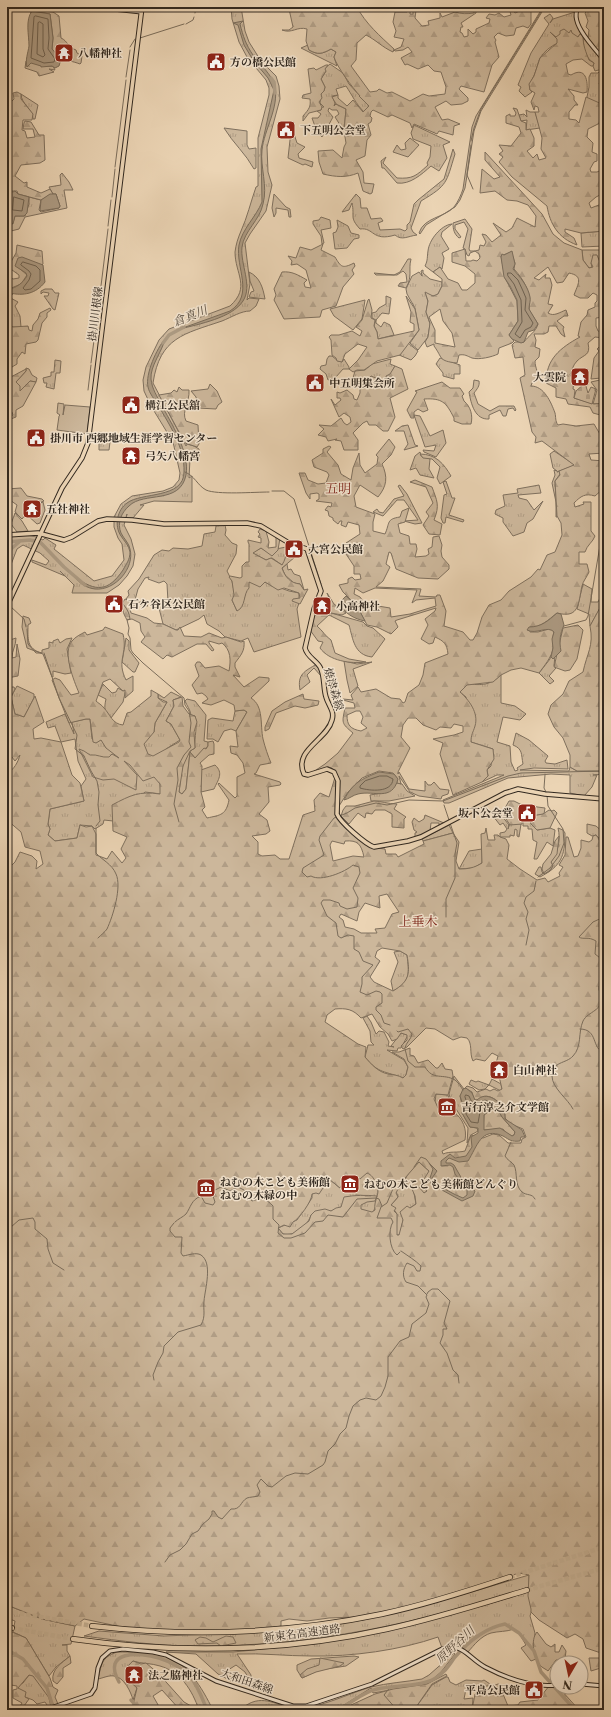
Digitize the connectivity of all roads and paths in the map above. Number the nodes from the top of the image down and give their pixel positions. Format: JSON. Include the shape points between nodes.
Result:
{"nodes":[{"id":1,"x":94,"y":7,"type":"edge"},
{"id":2,"x":579,"y":7,"type":"edge"},
{"id":3,"x":142,"y":9,"type":"edge"},
{"id":4,"x":604,"y":60,"type":"edge"},
{"id":5,"x":41,"y":534,"type":"junction"},
{"id":6,"x":7,"y":535,"type":"edge"},
{"id":7,"x":8,"y":604,"type":"edge"},
{"id":8,"x":604,"y":799,"type":"edge"},
{"id":9,"x":510,"y":1577,"type":"tunnel mouth"},
{"id":10,"x":527,"y":1590,"type":"tunnel mouth"},
{"id":11,"x":92,"y":1626,"type":"tunnel mouth"},
{"id":12,"x":73,"y":1639,"type":"tunnel mouth"},
{"id":13,"x":589,"y":1685,"type":"edge"},
{"id":14,"x":549,"y":1686,"type":"edge"},
{"id":15,"x":604,"y":1686,"type":"edge"},
{"id":16,"x":44,"y":1710,"type":"edge"}],
"edges":[{"from":1,"to":3,"type":"main road"},
{"from":2,"to":4,"type":"main road","via":[[575,15],[580,28]]},
{"from":3,"to":5,"type":"main road","name":"掛川川根線","via":[[88,443],[82,458],[62,488]]},
{"from":5,"to":6,"type":"main road","name":"焼津森線"},
{"from":5,"to":7,"type":"main road","name":"掛川川根線"},
{"from":5,"to":8,"type":"main road","name":"焼津森線","via":[[64,540],[98,521],[114,519],[164,524],[253,524],[308,551],[321,591],[305,648],[308,656],[317,662],[322,672],[326,699],[333,717],[330,726],[303,756],[302,771],[311,775],[329,769],[337,774],[339,818],[357,836],[374,847],[408,841],[426,834],[508,791],[522,790]]},
{"from":9,"to":11,"type":"highway","name":"新東名高速道路","via":[[383,1614],[292,1628],[187,1633]]},
{"from":10,"to":12,"type":"highway","name":"新東名高速道路","via":[[379,1631],[295,1644],[205,1649],[134,1646]]},
{"from":13,"to":15,"type":"main road"},
{"from":14,"to":16,"type":"main road","name":"大和田森線","via":[[534,1685],[486,1668],[467,1653],[449,1647],[372,1684],[300,1706],[216,1681],[166,1655],[116,1649],[102,1658],[95,1688],[91,1694]]}]}
